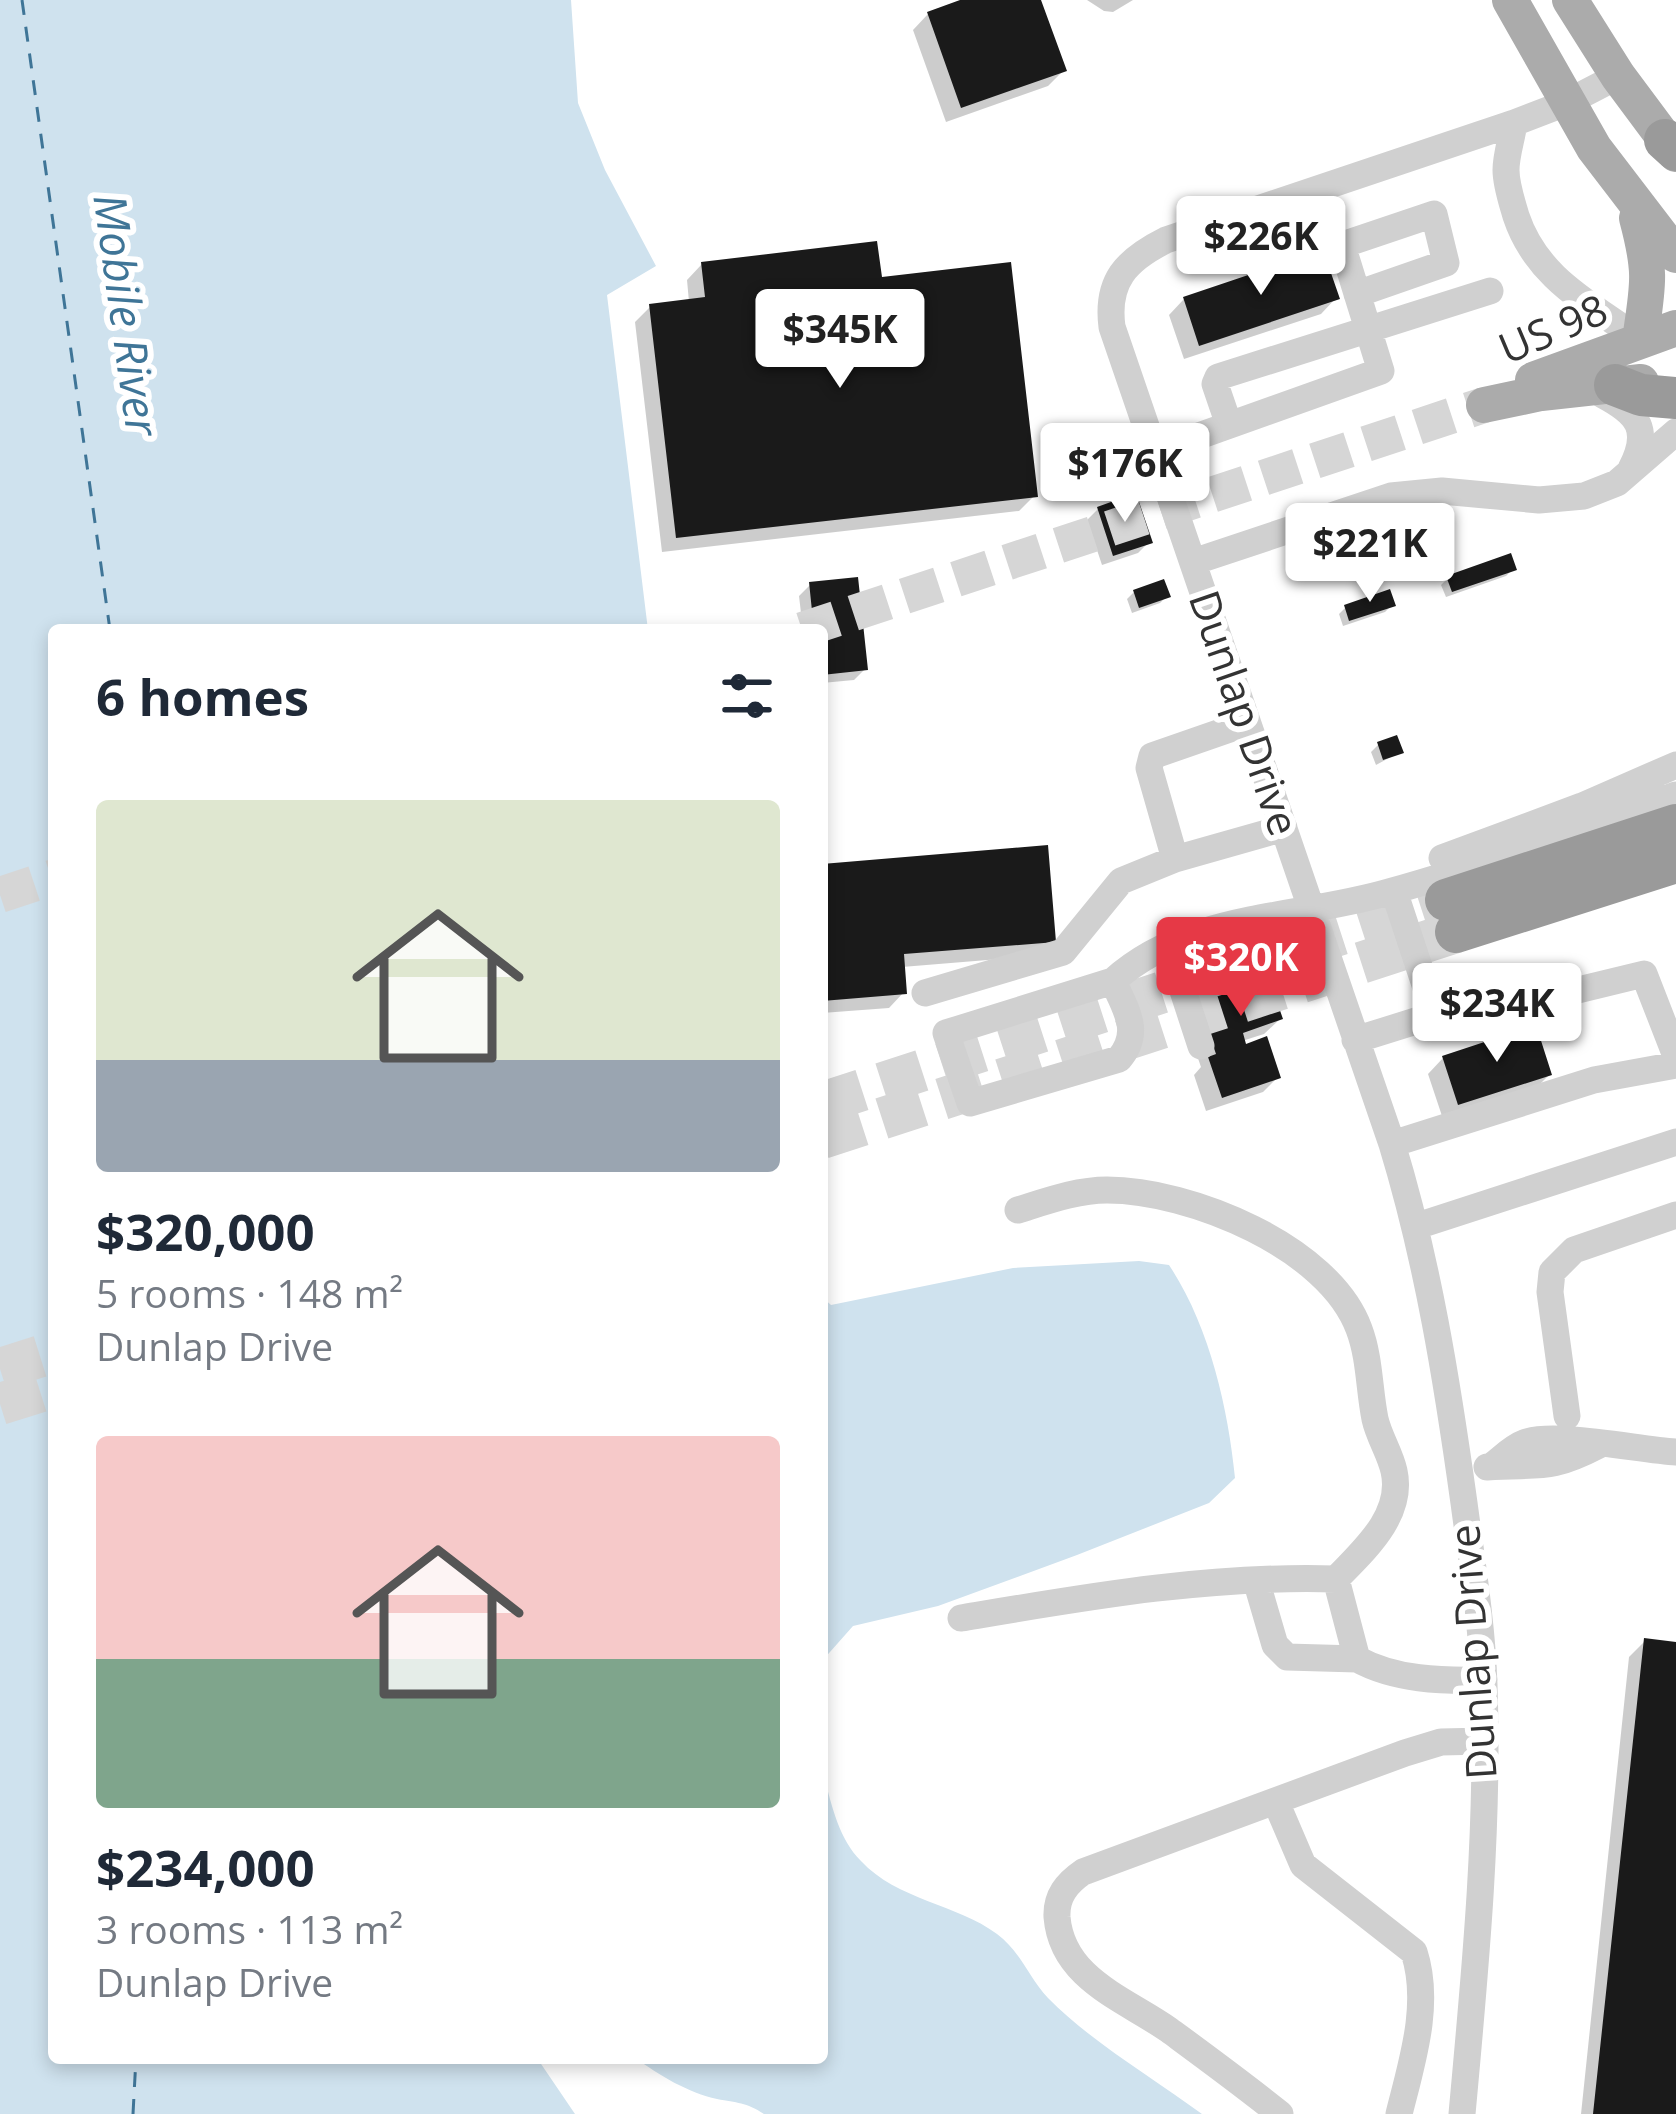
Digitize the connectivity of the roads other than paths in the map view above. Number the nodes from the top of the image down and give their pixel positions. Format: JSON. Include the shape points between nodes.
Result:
{"nodes":[{"id":1,"x":1510,"y":0,"type":"edge"},
{"id":2,"x":1570,"y":0,"type":"edge"},
{"id":3,"x":1618,"y":76,"type":"junction"},
{"id":4,"x":1566,"y":103,"type":"junction"},
{"id":5,"x":1514,"y":123,"type":"junction"},
{"id":6,"x":1672,"y":148,"type":"edge"},
{"id":7,"x":1633,"y":203,"type":"junction"},
{"id":8,"x":1676,"y":255,"type":"edge"},
{"id":9,"x":1490,"y":291,"type":"dead end"},
{"id":10,"x":1357,"y":294,"type":"dead end"},
{"id":11,"x":1676,"y":328,"type":"edge"},
{"id":12,"x":1368,"y":329,"type":"junction"},
{"id":13,"x":1640,"y":340,"type":"junction"},
{"id":14,"x":1676,"y":349,"type":"edge"},
{"id":15,"x":1676,"y":383,"type":"edge"},
{"id":16,"x":1599,"y":387,"type":"junction"},
{"id":17,"x":1540,"y":393,"type":"junction"},
{"id":18,"x":1676,"y":398,"type":"edge"},
{"id":19,"x":1229,"y":425,"type":"junction"},
{"id":20,"x":1676,"y":432,"type":"edge"},
{"id":21,"x":1154,"y":452,"type":"junction"},
{"id":22,"x":1628,"y":473,"type":"junction"},
{"id":23,"x":1193,"y":562,"type":"junction"},
{"id":24,"x":1247,"y":723,"type":"junction"},
{"id":25,"x":1676,"y":765,"type":"edge"},
{"id":26,"x":1676,"y":795,"type":"edge"},
{"id":27,"x":1676,"y":825,"type":"edge"},
{"id":28,"x":1284,"y":828,"type":"junction"},
{"id":29,"x":1175,"y":860,"type":"junction"},
{"id":30,"x":1676,"y":862,"type":"edge"},
{"id":31,"x":1394,"y":891,"type":"junction"},
{"id":32,"x":1311,"y":910,"type":"junction"},
{"id":33,"x":1168,"y":945,"type":"junction"},
{"id":34,"x":1113,"y":981,"type":"junction"},
{"id":35,"x":925,"y":993,"type":"dead end"},
{"id":36,"x":1435,"y":1015,"type":"junction"},
{"id":37,"x":1355,"y":1040,"type":"junction"},
{"id":38,"x":1201,"y":1046,"type":"dead end"},
{"id":39,"x":1676,"y":1056,"type":"edge"},
{"id":40,"x":1676,"y":1065,"type":"edge"},
{"id":41,"x":1676,"y":1142,"type":"edge"},
{"id":42,"x":1392,"y":1144,"type":"junction"},
{"id":43,"x":1018,"y":1210,"type":"dead end"},
{"id":44,"x":1676,"y":1215,"type":"edge"},
{"id":45,"x":1417,"y":1226,"type":"junction"},
{"id":46,"x":1567,"y":1416,"type":"dead end"},
{"id":47,"x":1676,"y":1452,"type":"edge"},
{"id":48,"x":1460,"y":1472,"type":"junction"},
{"id":49,"x":1336,"y":1579,"type":"junction"},
{"id":50,"x":1256,"y":1580,"type":"junction"},
{"id":51,"x":962,"y":1618,"type":"dead end"},
{"id":52,"x":1357,"y":1659,"type":"junction"},
{"id":53,"x":1484,"y":1680,"type":"junction"},
{"id":54,"x":1485,"y":1741,"type":"junction"},
{"id":55,"x":1276,"y":1802,"type":"junction"},
{"id":56,"x":1280,"y":2114,"type":"edge"},
{"id":57,"x":1399,"y":2114,"type":"edge"},
{"id":58,"x":1462,"y":2114,"type":"edge"}],
"edges":[{"from":1,"to":4,"type":"main road"},
{"from":2,"to":3,"type":"main road"},
{"from":3,"to":4,"type":"street","name":"Dunlap Drive"},
{"from":3,"to":6,"type":"main road"},
{"from":4,"to":5,"type":"street","name":"Dunlap Drive"},
{"from":4,"to":7,"type":"main road"},
{"from":5,"to":13,"type":"street","via":[[1506,171],[1532,254],[1575,297]]},
{"from":5,"to":21,"type":"street","name":"Dunlap Drive","via":[[1166,240],[1124,267],[1109,303],[1112,327]]},
{"from":7,"to":8,"type":"main road"},
{"from":7,"to":13,"type":"main road","via":[[1649,265]]},
{"from":9,"to":12,"type":"street"},
{"from":10,"to":12,"type":"street"},
{"from":11,"to":13,"type":"main road","name":"US 98","number":"US 98"},
{"from":12,"to":19,"type":"street","via":[[1381,371]]},
{"from":12,"to":19,"type":"street","via":[[1217,377]]},
{"from":13,"to":17,"type":"main road","name":"US 98","number":"US 98","via":[[1492,402]]},
{"from":14,"to":17,"type":"main road"},
{"from":15,"to":16,"type":"main road","number":"US 98"},
{"from":16,"to":17,"type":"main road","number":"US 98"},
{"from":16,"to":18,"type":"highway"},
{"from":16,"to":22,"type":"street","via":[[1638,423],[1640,449]]},
{"from":19,"to":21,"type":"street"},
{"from":20,"to":22,"type":"street"},
{"from":21,"to":23,"type":"street","name":"Dunlap Drive"},
{"from":22,"to":23,"type":"street","via":[[1569,499],[1442,490],[1391,496]]},
{"from":23,"to":24,"type":"street","name":"Dunlap Drive"},
{"from":24,"to":28,"type":"street","name":"Dunlap Drive"},
{"from":24,"to":29,"type":"street","via":[[1152,756]]},
{"from":25,"to":31,"type":"street","via":[[1444,856]]},
{"from":26,"to":31,"type":"street"},
{"from":27,"to":30,"type":"highway","via":[[1451,916]]},
{"from":28,"to":29,"type":"street"},
{"from":28,"to":32,"type":"street","name":"Dunlap Drive"},
{"from":29,"to":35,"type":"street","via":[[1121,881],[1063,952]]},
{"from":31,"to":32,"type":"street"},
{"from":31,"to":36,"type":"street"},
{"from":32,"to":33,"type":"street","via":[[1255,917]]},
{"from":32,"to":37,"type":"street","name":"Dunlap Drive"},
{"from":33,"to":34,"type":"street"},
{"from":33,"to":38,"type":"street"},
{"from":34,"to":34,"type":"street","via":[[946,1033],[970,1103],[1119,1059],[1134,1029]]},
{"from":36,"to":37,"type":"street"},
{"from":36,"to":39,"type":"street","via":[[1500,1009],[1644,974]]},
{"from":37,"to":42,"type":"street","name":"Dunlap Drive"},
{"from":40,"to":42,"type":"street","via":[[1594,1080]]},
{"from":41,"to":45,"type":"street"},
{"from":42,"to":45,"type":"street","name":"Dunlap Drive"},
{"from":43,"to":49,"type":"street","via":[[1107,1190],[1175,1202],[1278,1241],[1334,1284],[1359,1329],[1396,1490],[1373,1540]]},
{"from":44,"to":46,"type":"street","via":[[1574,1250],[1552,1272]]},
{"from":45,"to":48,"type":"street","name":"Dunlap Drive"},
{"from":47,"to":48,"type":"street","via":[[1560,1436]]},
{"from":48,"to":53,"type":"street","name":"Dunlap Drive"},
{"from":49,"to":50,"type":"street"},
{"from":49,"to":52,"type":"street"},
{"from":50,"to":51,"type":"street","via":[[1122,1591]]},
{"from":50,"to":52,"type":"street","via":[[1275,1645],[1287,1657]]},
{"from":52,"to":53,"type":"street","via":[[1436,1681]]},
{"from":53,"to":54,"type":"street","name":"Dunlap Drive"},
{"from":54,"to":55,"type":"street","via":[[1441,1742]]},
{"from":54,"to":58,"type":"street","name":"Dunlap Drive"},
{"from":55,"to":56,"type":"street","via":[[1083,1872],[1066,1883],[1056,1910],[1078,1969]]},
{"from":55,"to":57,"type":"street","via":[[1303,1865],[1414,1952],[1419,2020]]}]}
